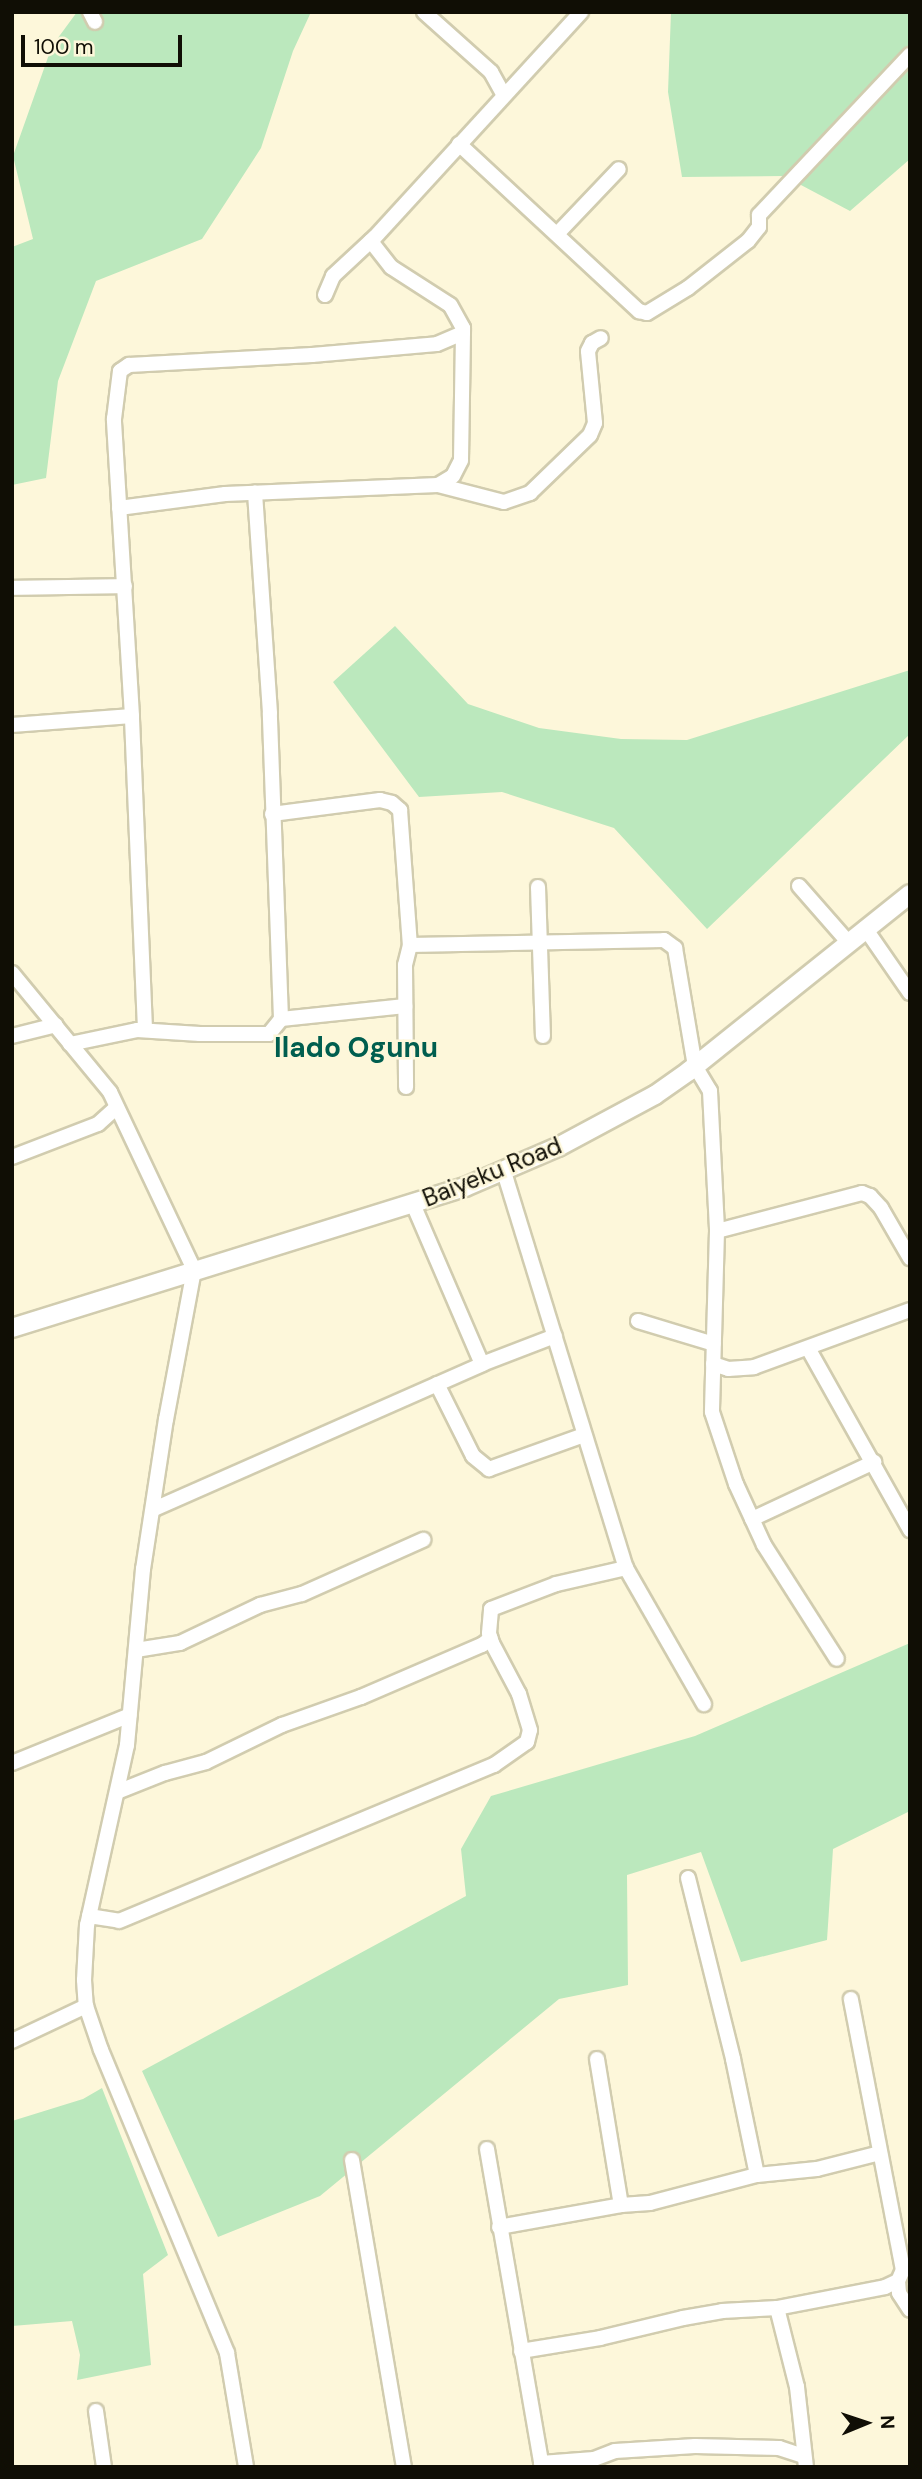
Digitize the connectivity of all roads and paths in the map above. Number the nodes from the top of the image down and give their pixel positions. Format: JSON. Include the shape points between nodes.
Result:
{"nodes":[{"id":1,"x":424,"y":12,"type":"edge"},
{"id":2,"x":581,"y":12,"type":"edge"},
{"id":3,"x":910,"y":55,"type":"edge"},
{"id":4,"x":504,"y":95,"type":"junction"},
{"id":5,"x":458,"y":144,"type":"junction"},
{"id":6,"x":619,"y":169,"type":"dead end"},
{"id":7,"x":558,"y":233,"type":"junction"},
{"id":8,"x":371,"y":241,"type":"junction"},
{"id":9,"x":325,"y":295,"type":"dead end"},
{"id":10,"x":463,"y":333,"type":"junction"},
{"id":11,"x":601,"y":338,"type":"dead end"},
{"id":12,"x":438,"y":485,"type":"junction"},
{"id":13,"x":255,"y":493,"type":"junction"},
{"id":14,"x":119,"y":508,"type":"junction"},
{"id":15,"x":125,"y":586,"type":"junction"},
{"id":16,"x":12,"y":588,"type":"edge"},
{"id":17,"x":132,"y":716,"type":"junction"},
{"id":18,"x":12,"y":724,"type":"edge"},
{"id":19,"x":272,"y":814,"type":"junction"},
{"id":20,"x":799,"y":886,"type":"dead end"},
{"id":21,"x":538,"y":887,"type":"dead end"},
{"id":22,"x":910,"y":894,"type":"edge"},
{"id":23,"x":865,"y":928,"type":"junction"},
{"id":24,"x":540,"y":942,"type":"junction"},
{"id":25,"x":848,"y":942,"type":"junction"},
{"id":26,"x":410,"y":945,"type":"junction"},
{"id":27,"x":12,"y":973,"type":"edge"},
{"id":28,"x":910,"y":993,"type":"edge"},
{"id":29,"x":405,"y":1006,"type":"junction"},
{"id":30,"x":281,"y":1019,"type":"junction"},
{"id":31,"x":56,"y":1025,"type":"junction"},
{"id":32,"x":145,"y":1029,"type":"junction"},
{"id":33,"x":543,"y":1035,"type":"dead end"},
{"id":34,"x":12,"y":1036,"type":"edge"},
{"id":35,"x":70,"y":1044,"type":"junction"},
{"id":36,"x":695,"y":1066,"type":"junction"},
{"id":37,"x":407,"y":1087,"type":"dead end"},
{"id":38,"x":117,"y":1108,"type":"junction"},
{"id":39,"x":98,"y":1124,"type":"junction"},
{"id":40,"x":126,"y":1127,"type":"junction"},
{"id":41,"x":12,"y":1157,"type":"edge"},
{"id":42,"x":503,"y":1172,"type":"junction"},
{"id":43,"x":413,"y":1204,"type":"junction"},
{"id":44,"x":717,"y":1231,"type":"junction"},
{"id":45,"x":910,"y":1258,"type":"edge"},
{"id":46,"x":194,"y":1270,"type":"junction"},
{"id":47,"x":910,"y":1310,"type":"edge"},
{"id":48,"x":638,"y":1321,"type":"dead end"},
{"id":49,"x":12,"y":1328,"type":"edge"},
{"id":50,"x":555,"y":1336,"type":"junction"},
{"id":51,"x":714,"y":1344,"type":"junction"},
{"id":52,"x":808,"y":1348,"type":"junction"},
{"id":53,"x":482,"y":1364,"type":"junction"},
{"id":54,"x":713,"y":1364,"type":"junction"},
{"id":55,"x":437,"y":1384,"type":"junction"},
{"id":56,"x":584,"y":1435,"type":"junction"},
{"id":57,"x":874,"y":1462,"type":"junction"},
{"id":58,"x":154,"y":1509,"type":"junction"},
{"id":59,"x":752,"y":1519,"type":"junction"},
{"id":60,"x":910,"y":1530,"type":"edge"},
{"id":61,"x":423,"y":1540,"type":"dead end"},
{"id":62,"x":626,"y":1567,"type":"junction"},
{"id":63,"x":491,"y":1638,"type":"junction"},
{"id":64,"x":136,"y":1650,"type":"junction"},
{"id":65,"x":837,"y":1659,"type":"dead end"},
{"id":66,"x":704,"y":1704,"type":"dead end"},
{"id":67,"x":130,"y":1715,"type":"junction"},
{"id":68,"x":12,"y":1763,"type":"edge"},
{"id":69,"x":117,"y":1793,"type":"junction"},
{"id":70,"x":688,"y":1878,"type":"dead end"},
{"id":71,"x":89,"y":1916,"type":"junction"},
{"id":72,"x":851,"y":1999,"type":"dead end"},
{"id":73,"x":86,"y":2006,"type":"junction"},
{"id":74,"x":12,"y":2041,"type":"edge"},
{"id":75,"x":597,"y":2059,"type":"dead end"},
{"id":76,"x":487,"y":2149,"type":"dead end"},
{"id":77,"x":880,"y":2153,"type":"junction"},
{"id":78,"x":352,"y":2160,"type":"dead end"},
{"id":79,"x":757,"y":2175,"type":"junction"},
{"id":80,"x":621,"y":2205,"type":"junction"},
{"id":81,"x":499,"y":2227,"type":"junction"},
{"id":82,"x":894,"y":2287,"type":"junction"},
{"id":83,"x":777,"y":2308,"type":"junction"},
{"id":84,"x":910,"y":2310,"type":"edge"},
{"id":85,"x":521,"y":2351,"type":"junction"},
{"id":86,"x":96,"y":2411,"type":"dead end"},
{"id":87,"x":805,"y":2461,"type":"edge"},
{"id":88,"x":542,"y":2465,"type":"edge"},
{"id":89,"x":104,"y":2467,"type":"edge"},
{"id":90,"x":246,"y":2467,"type":"edge"},
{"id":91,"x":404,"y":2467,"type":"edge"}],
"edges":[{"from":1,"to":4,"type":"street","via":[[491,72]]},
{"from":2,"to":4,"type":"street"},
{"from":3,"to":7,"type":"street","via":[[759,215],[759,227],[748,241],[654,311],[639,311]]},
{"from":4,"to":5,"type":"street"},
{"from":5,"to":7,"type":"street"},
{"from":5,"to":8,"type":"street"},
{"from":6,"to":7,"type":"street"},
{"from":8,"to":9,"type":"street","via":[[333,276]]},
{"from":8,"to":10,"type":"street","via":[[391,267],[450,305]]},
{"from":10,"to":12,"type":"street","via":[[461,460],[453,476]]},
{"from":10,"to":14,"type":"street","via":[[436,344],[124,366],[114,419]]},
{"from":11,"to":12,"type":"street","via":[[589,351],[595,423],[590,435],[530,493],[503,502]]},
{"from":12,"to":13,"type":"street"},
{"from":13,"to":14,"type":"street"},
{"from":13,"to":19,"type":"street"},
{"from":14,"to":15,"type":"street"},
{"from":15,"to":16,"type":"street"},
{"from":15,"to":17,"type":"street"},
{"from":17,"to":18,"type":"street"},
{"from":17,"to":32,"type":"street"},
{"from":19,"to":26,"type":"street","via":[[380,800],[400,810]]},
{"from":19,"to":30,"type":"street"},
{"from":20,"to":25,"type":"street"},
{"from":21,"to":24,"type":"street"},
{"from":22,"to":23,"type":"main road","name":"Baiyeku Road"},
{"from":23,"to":25,"type":"main road","name":"Baiyeku Road"},
{"from":23,"to":28,"type":"street"},
{"from":24,"to":26,"type":"street"},
{"from":24,"to":33,"type":"street"},
{"from":24,"to":36,"type":"street","via":[[671,942]]},
{"from":25,"to":36,"type":"main road","name":"Baiyeku Road"},
{"from":26,"to":29,"type":"street"},
{"from":27,"to":31,"type":"street"},
{"from":29,"to":30,"type":"street"},
{"from":29,"to":37,"type":"street"},
{"from":30,"to":32,"type":"street","via":[[269,1034]]},
{"from":31,"to":34,"type":"street"},
{"from":31,"to":35,"type":"street"},
{"from":32,"to":35,"type":"street"},
{"from":35,"to":38,"type":"street","via":[[110,1092]]},
{"from":36,"to":42,"type":"main road","name":"Baiyeku Road","via":[[655,1095]]},
{"from":36,"to":44,"type":"street","via":[[710,1091]]},
{"from":38,"to":39,"type":"street"},
{"from":38,"to":40,"type":"street"},
{"from":39,"to":40,"type":"street"},
{"from":39,"to":41,"type":"street"},
{"from":40,"to":46,"type":"street"},
{"from":42,"to":43,"type":"main road","name":"Baiyeku Road"},
{"from":42,"to":50,"type":"street"},
{"from":43,"to":46,"type":"main road","name":"Baiyeku Road"},
{"from":43,"to":53,"type":"street"},
{"from":44,"to":45,"type":"street","via":[[862,1193],[881,1208]]},
{"from":44,"to":51,"type":"street"},
{"from":46,"to":49,"type":"main road","name":"Baiyeku Road"},
{"from":46,"to":58,"type":"street"},
{"from":47,"to":52,"type":"street"},
{"from":48,"to":51,"type":"street"},
{"from":50,"to":53,"type":"street"},
{"from":50,"to":56,"type":"street"},
{"from":51,"to":54,"type":"street"},
{"from":52,"to":54,"type":"street","via":[[754,1367],[728,1369]]},
{"from":52,"to":57,"type":"street"},
{"from":53,"to":55,"type":"street"},
{"from":54,"to":59,"type":"street","via":[[712,1412]]},
{"from":55,"to":56,"type":"street","via":[[473,1456],[489,1469]]},
{"from":55,"to":58,"type":"street"},
{"from":56,"to":62,"type":"street"},
{"from":57,"to":59,"type":"street"},
{"from":57,"to":60,"type":"street"},
{"from":58,"to":64,"type":"street"},
{"from":59,"to":65,"type":"street"},
{"from":61,"to":64,"type":"street","via":[[302,1594],[260,1605],[180,1643]]},
{"from":62,"to":63,"type":"street","via":[[581,1576],[493,1605]]},
{"from":62,"to":66,"type":"street"},
{"from":63,"to":69,"type":"street","via":[[361,1697],[282,1725],[206,1762]]},
{"from":63,"to":71,"type":"street","via":[[528,1718],[529,1738],[516,1749],[461,1780],[189,1894],[119,1921]]},
{"from":64,"to":67,"type":"street"},
{"from":67,"to":68,"type":"street"},
{"from":67,"to":69,"type":"street"},
{"from":69,"to":71,"type":"street"},
{"from":70,"to":79,"type":"street"},
{"from":71,"to":73,"type":"street"},
{"from":72,"to":77,"type":"street"},
{"from":73,"to":74,"type":"street"},
{"from":73,"to":90,"type":"street","via":[[227,2353]]},
{"from":75,"to":80,"type":"street"},
{"from":76,"to":81,"type":"street"},
{"from":77,"to":79,"type":"street","via":[[817,2169]]},
{"from":77,"to":82,"type":"street","via":[[903,2270]]},
{"from":78,"to":91,"type":"street"},
{"from":79,"to":80,"type":"street","via":[[650,2203]]},
{"from":80,"to":81,"type":"street"},
{"from":81,"to":85,"type":"street"},
{"from":82,"to":83,"type":"street"},
{"from":82,"to":84,"type":"street"},
{"from":83,"to":85,"type":"street","via":[[696,2315]]},
{"from":83,"to":87,"type":"street","via":[[797,2387]]},
{"from":85,"to":88,"type":"street"},
{"from":86,"to":89,"type":"street"},
{"from":87,"to":88,"type":"street","via":[[779,2448],[695,2446],[615,2452]]}]}
